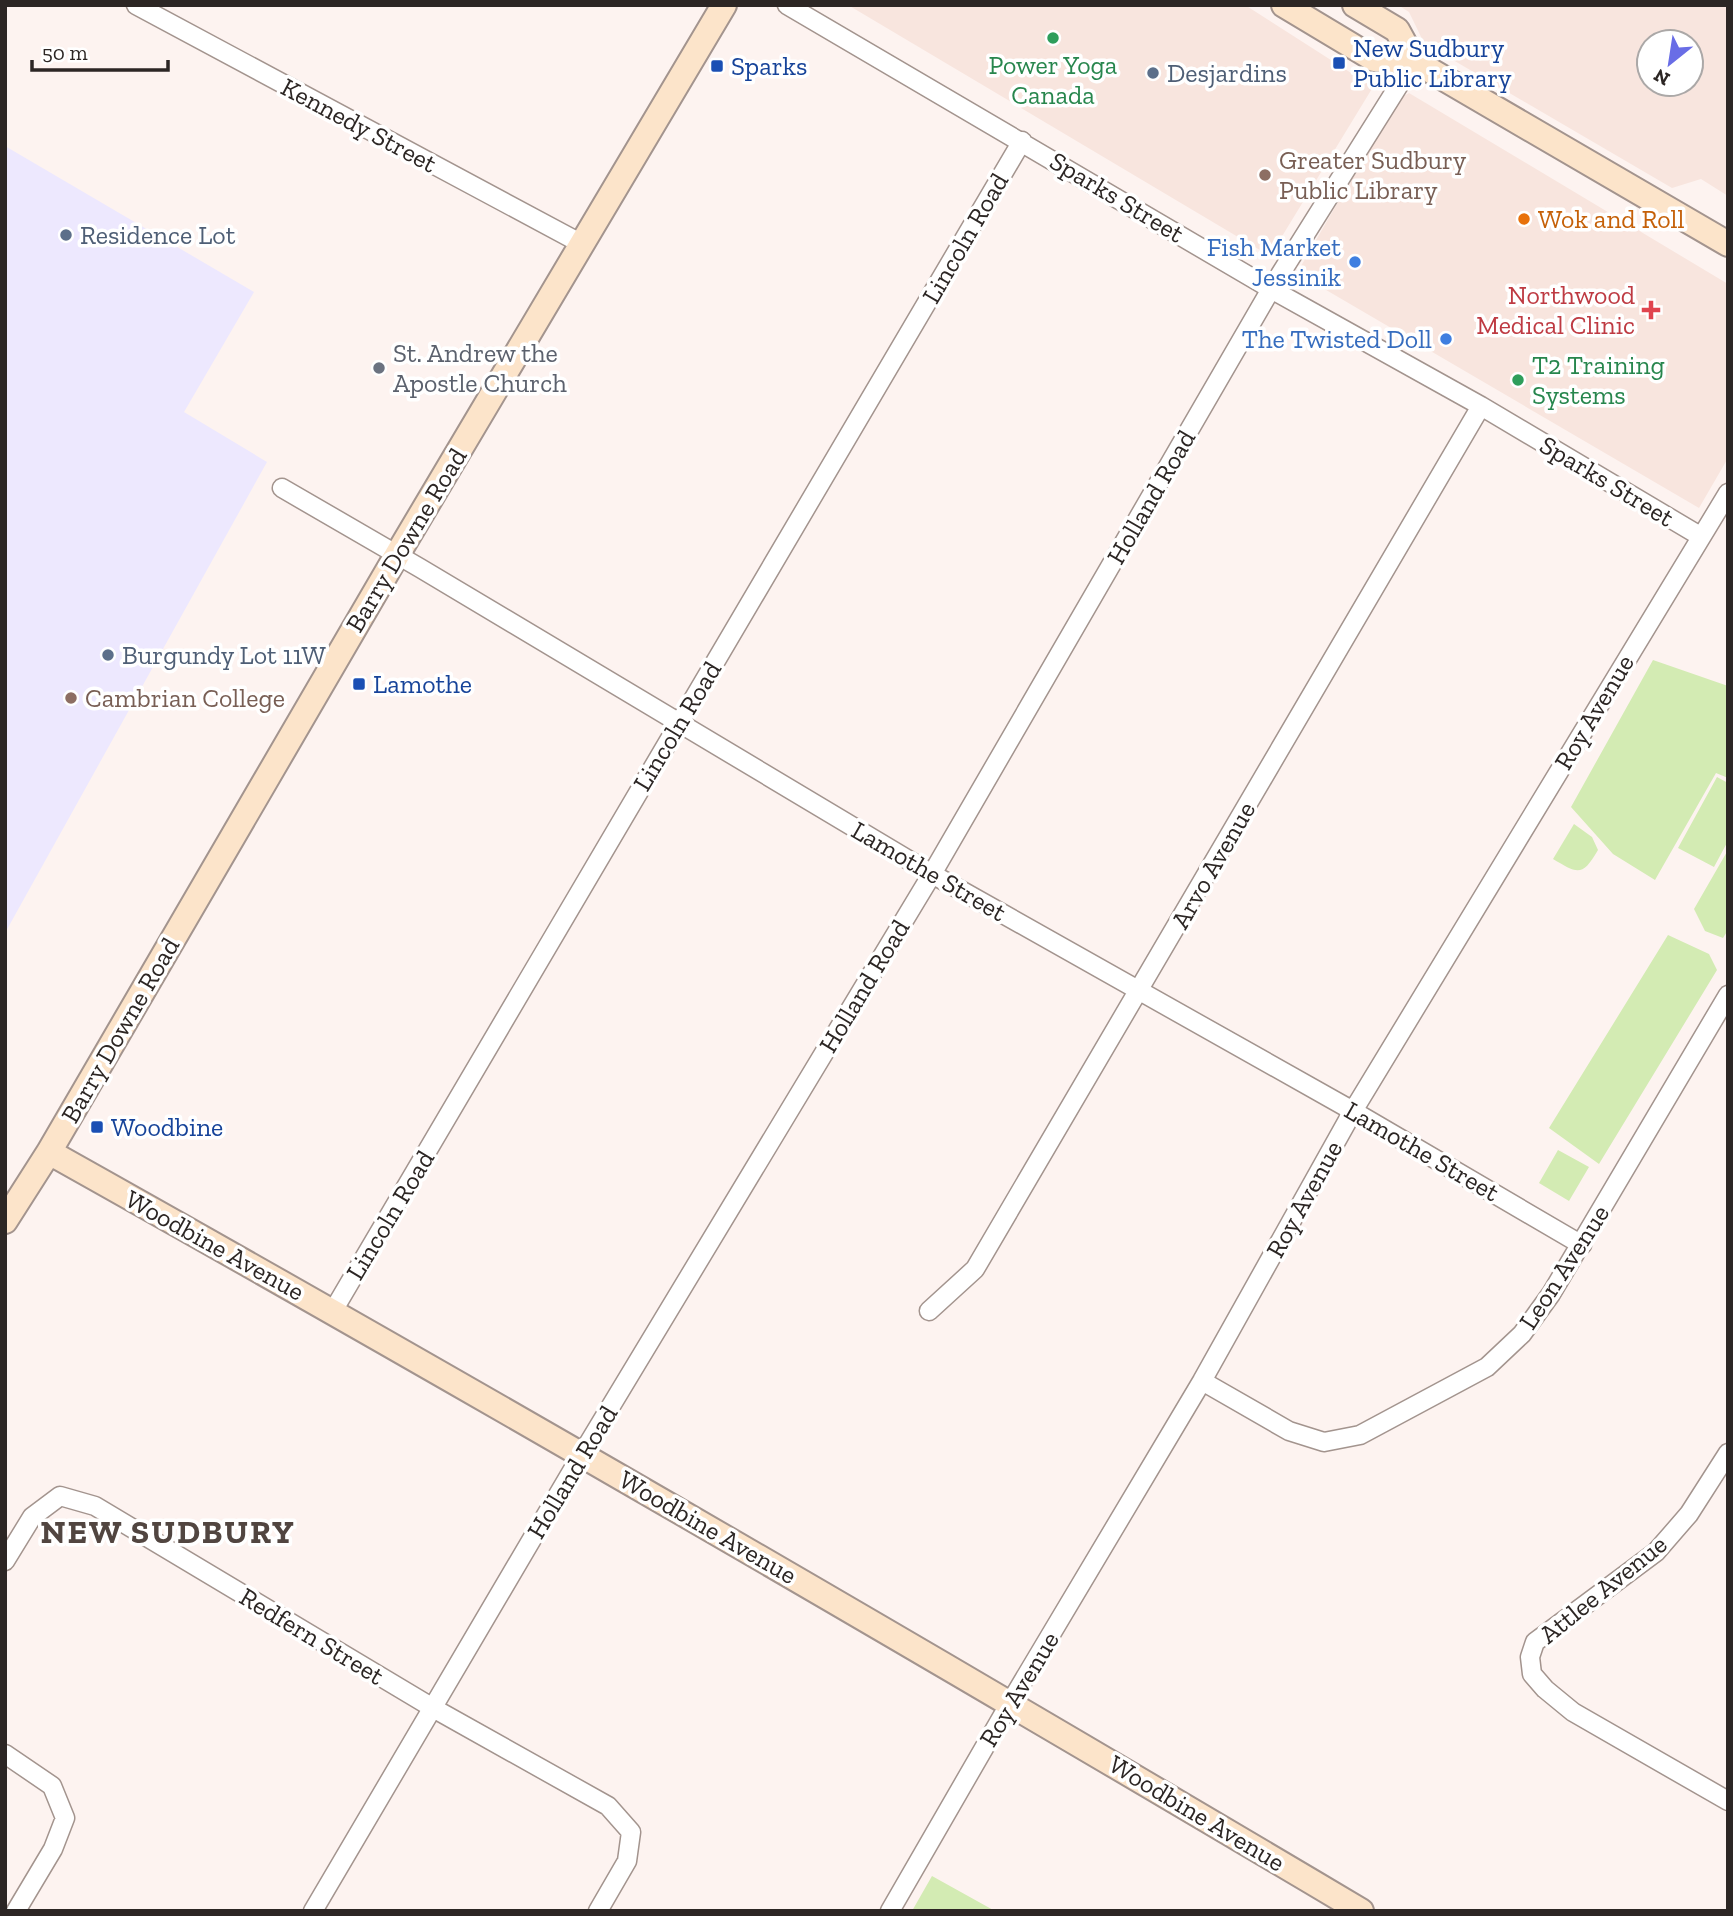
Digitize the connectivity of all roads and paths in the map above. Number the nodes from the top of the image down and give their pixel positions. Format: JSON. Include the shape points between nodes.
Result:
{"nodes":[{"id":1,"x":136,"y":5,"type":"edge"},
{"id":2,"x":724,"y":5,"type":"edge"},
{"id":3,"x":787,"y":5,"type":"edge"},
{"id":4,"x":1284,"y":5,"type":"edge"},
{"id":5,"x":1355,"y":5,"type":"edge"},
{"id":6,"x":1414,"y":61,"type":"junction"},
{"id":7,"x":1022,"y":141,"type":"junction"},
{"id":8,"x":582,"y":244,"type":"junction"},
{"id":9,"x":1728,"y":244,"type":"edge"},
{"id":10,"x":1271,"y":289,"type":"junction"},
{"id":11,"x":1480,"y":406,"type":"junction"},
{"id":12,"x":282,"y":488,"type":"dead end"},
{"id":13,"x":1728,"y":493,"type":"edge"},
{"id":14,"x":1700,"y":536,"type":"junction"},
{"id":15,"x":397,"y":555,"type":"junction"},
{"id":16,"x":679,"y":724,"type":"junction"},
{"id":17,"x":932,"y":874,"type":"junction"},
{"id":18,"x":1140,"y":990,"type":"junction"},
{"id":19,"x":1728,"y":995,"type":"edge"},
{"id":20,"x":1353,"y":1111,"type":"junction"},
{"id":21,"x":49,"y":1152,"type":"junction"},
{"id":22,"x":5,"y":1221,"type":"edge"},
{"id":23,"x":1582,"y":1245,"type":"junction"},
{"id":24,"x":333,"y":1311,"type":"junction"},
{"id":25,"x":929,"y":1311,"type":"dead end"},
{"id":26,"x":1202,"y":1381,"type":"junction"},
{"id":27,"x":1728,"y":1453,"type":"edge"},
{"id":28,"x":582,"y":1454,"type":"junction"},
{"id":29,"x":5,"y":1561,"type":"edge"},
{"id":30,"x":1010,"y":1703,"type":"junction"},
{"id":31,"x":433,"y":1708,"type":"junction"},
{"id":32,"x":5,"y":1754,"type":"edge"},
{"id":33,"x":1728,"y":1801,"type":"edge"},
{"id":34,"x":16,"y":1911,"type":"edge"},
{"id":35,"x":313,"y":1911,"type":"edge"},
{"id":36,"x":598,"y":1911,"type":"edge"},
{"id":37,"x":890,"y":1911,"type":"edge"},
{"id":38,"x":1361,"y":1911,"type":"edge"}],
"edges":[{"from":1,"to":8,"type":"street","name":"Kennedy Street"},
{"from":2,"to":8,"type":"main road","name":"Barry Downe Road"},
{"from":3,"to":7,"type":"street","name":"Sparks Street"},
{"from":4,"to":6,"type":"main road","via":[[1374,59]]},
{"from":5,"to":6,"type":"main road","via":[[1397,30]]},
{"from":6,"to":9,"type":"main road"},
{"from":6,"to":10,"type":"street","name":"Holland Road"},
{"from":7,"to":10,"type":"street","name":"Sparks Street"},
{"from":7,"to":16,"type":"street","name":"Lincoln Road"},
{"from":8,"to":15,"type":"main road","name":"Barry Downe Road"},
{"from":10,"to":11,"type":"street","name":"Sparks Street"},
{"from":10,"to":17,"type":"street","name":"Holland Road"},
{"from":11,"to":14,"type":"street","name":"Sparks Street"},
{"from":11,"to":18,"type":"street","name":"Arvo Avenue"},
{"from":12,"to":15,"type":"street","name":"Lamothe Street"},
{"from":13,"to":14,"type":"street","name":"Roy Avenue"},
{"from":14,"to":20,"type":"street","name":"Roy Avenue"},
{"from":15,"to":16,"type":"street","name":"Lamothe Street"},
{"from":15,"to":21,"type":"main road","name":"Barry Downe Road"},
{"from":16,"to":17,"type":"street","name":"Lamothe Street"},
{"from":16,"to":24,"type":"street","name":"Lincoln Road"},
{"from":17,"to":18,"type":"street","name":"Lamothe Street"},
{"from":17,"to":28,"type":"street","name":"Holland Road"},
{"from":18,"to":20,"type":"street","name":"Lamothe Street"},
{"from":18,"to":25,"type":"street","name":"Arvo Avenue","via":[[975,1269]]},
{"from":19,"to":23,"type":"street","name":"Leon Avenue"},
{"from":20,"to":23,"type":"street","name":"Lamothe Street"},
{"from":20,"to":26,"type":"street","name":"Roy Avenue"},
{"from":21,"to":22,"type":"main road","name":"Barry Downe Road"},
{"from":21,"to":24,"type":"main road","name":"Woodbine Avenue"},
{"from":23,"to":26,"type":"street","name":"Leon Avenue","via":[[1522,1334],[1487,1367],[1360,1435],[1324,1442],[1289,1432]]},
{"from":24,"to":28,"type":"main road","name":"Woodbine Avenue"},
{"from":26,"to":30,"type":"street","name":"Roy Avenue"},
{"from":27,"to":33,"type":"street","name":"Attlee Avenue","via":[[1689,1514],[1656,1552],[1535,1642],[1530,1657],[1532,1674],[1573,1712]]},
{"from":28,"to":30,"type":"main road","name":"Woodbine Avenue"},
{"from":28,"to":31,"type":"street","name":"Holland Road"},
{"from":29,"to":31,"type":"street","name":"Redfern Street","via":[[32,1517],[60,1496],[94,1506]]},
{"from":30,"to":37,"type":"street","name":"Roy Avenue"},
{"from":30,"to":38,"type":"main road","name":"Woodbine Avenue"},
{"from":31,"to":35,"type":"street","name":"Holland Road"},
{"from":31,"to":36,"type":"street","name":"Redfern Street","via":[[608,1806],[631,1832],[627,1861]]},
{"from":32,"to":34,"type":"street","via":[[52,1786],[65,1818],[53,1849]]}]}
